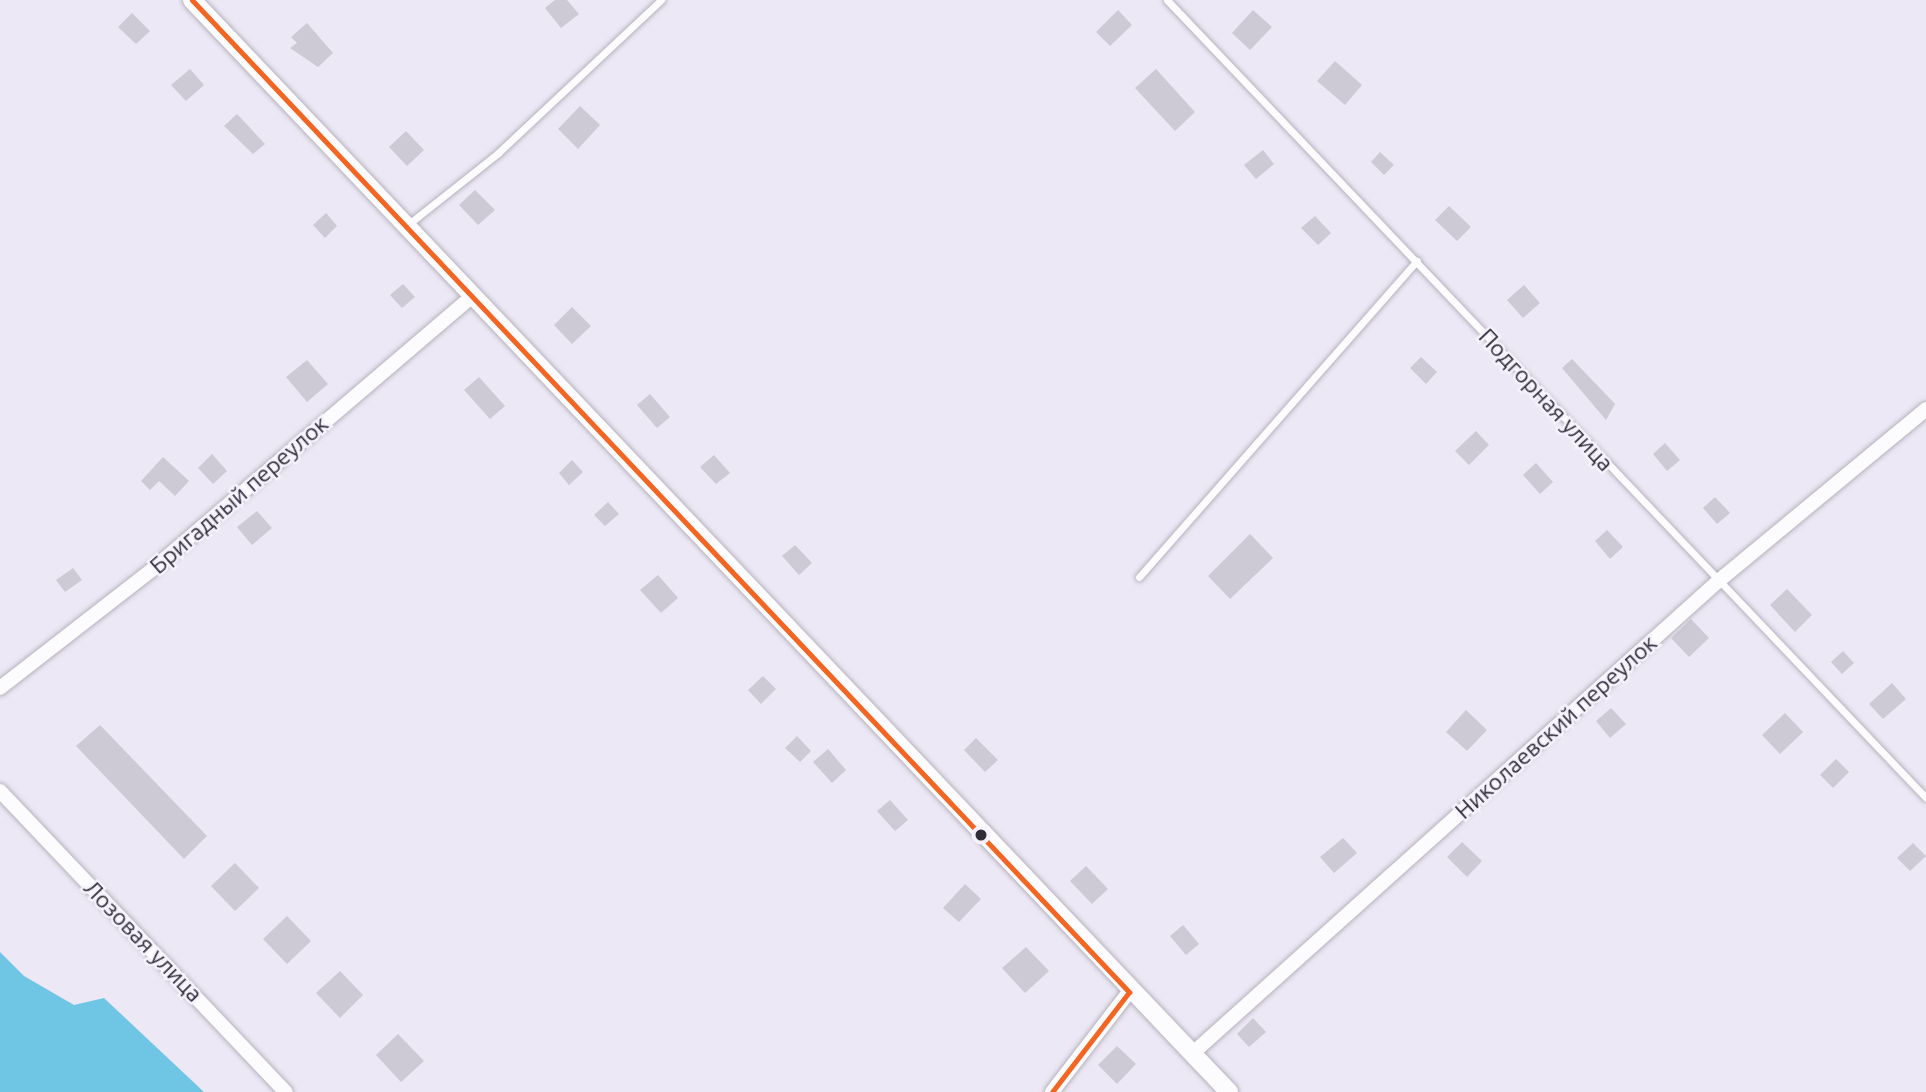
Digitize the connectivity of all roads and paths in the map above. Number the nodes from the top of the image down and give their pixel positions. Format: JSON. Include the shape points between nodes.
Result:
{"nodes":[{"id":1,"x":192,"y":0,"type":"edge"},
{"id":2,"x":661,"y":0,"type":"edge"},
{"id":3,"x":1167,"y":0,"type":"edge"},
{"id":4,"x":405,"y":227,"type":"junction"},
{"id":5,"x":1417,"y":261,"type":"junction"},
{"id":6,"x":472,"y":296,"type":"junction"},
{"id":7,"x":1926,"y":409,"type":"edge"},
{"id":8,"x":1139,"y":577,"type":"dead end"},
{"id":9,"x":1716,"y":583,"type":"junction"},
{"id":10,"x":0,"y":688,"type":"edge"},
{"id":11,"x":0,"y":791,"type":"edge"},
{"id":12,"x":1926,"y":798,"type":"edge"},
{"id":13,"x":1129,"y":992,"type":"junction"},
{"id":14,"x":1193,"y":1053,"type":"junction"},
{"id":15,"x":286,"y":1092,"type":"edge"},
{"id":16,"x":1052,"y":1092,"type":"edge"},
{"id":17,"x":1230,"y":1092,"type":"edge"}],
"edges":[{"from":1,"to":4,"type":"street"},
{"from":2,"to":4,"type":"lane","via":[[498,153]]},
{"from":3,"to":5,"type":"lane","name":"Подгорная улица"},
{"from":4,"to":6,"type":"street"},
{"from":5,"to":8,"type":"lane"},
{"from":5,"to":9,"type":"lane","name":"Подгорная улица"},
{"from":6,"to":10,"type":"street","name":"Бригадный переулок","via":[[154,568]]},
{"from":6,"to":13,"type":"street"},
{"from":7,"to":9,"type":"street","name":"Николаевский переулок"},
{"from":9,"to":12,"type":"lane","name":"Подгорная улица"},
{"from":9,"to":14,"type":"street","name":"Николаевский переулок"},
{"from":11,"to":15,"type":"street","name":"Лозовая улица"},
{"from":13,"to":14,"type":"street"},
{"from":13,"to":16,"type":"street"},
{"from":14,"to":17,"type":"street"}]}
